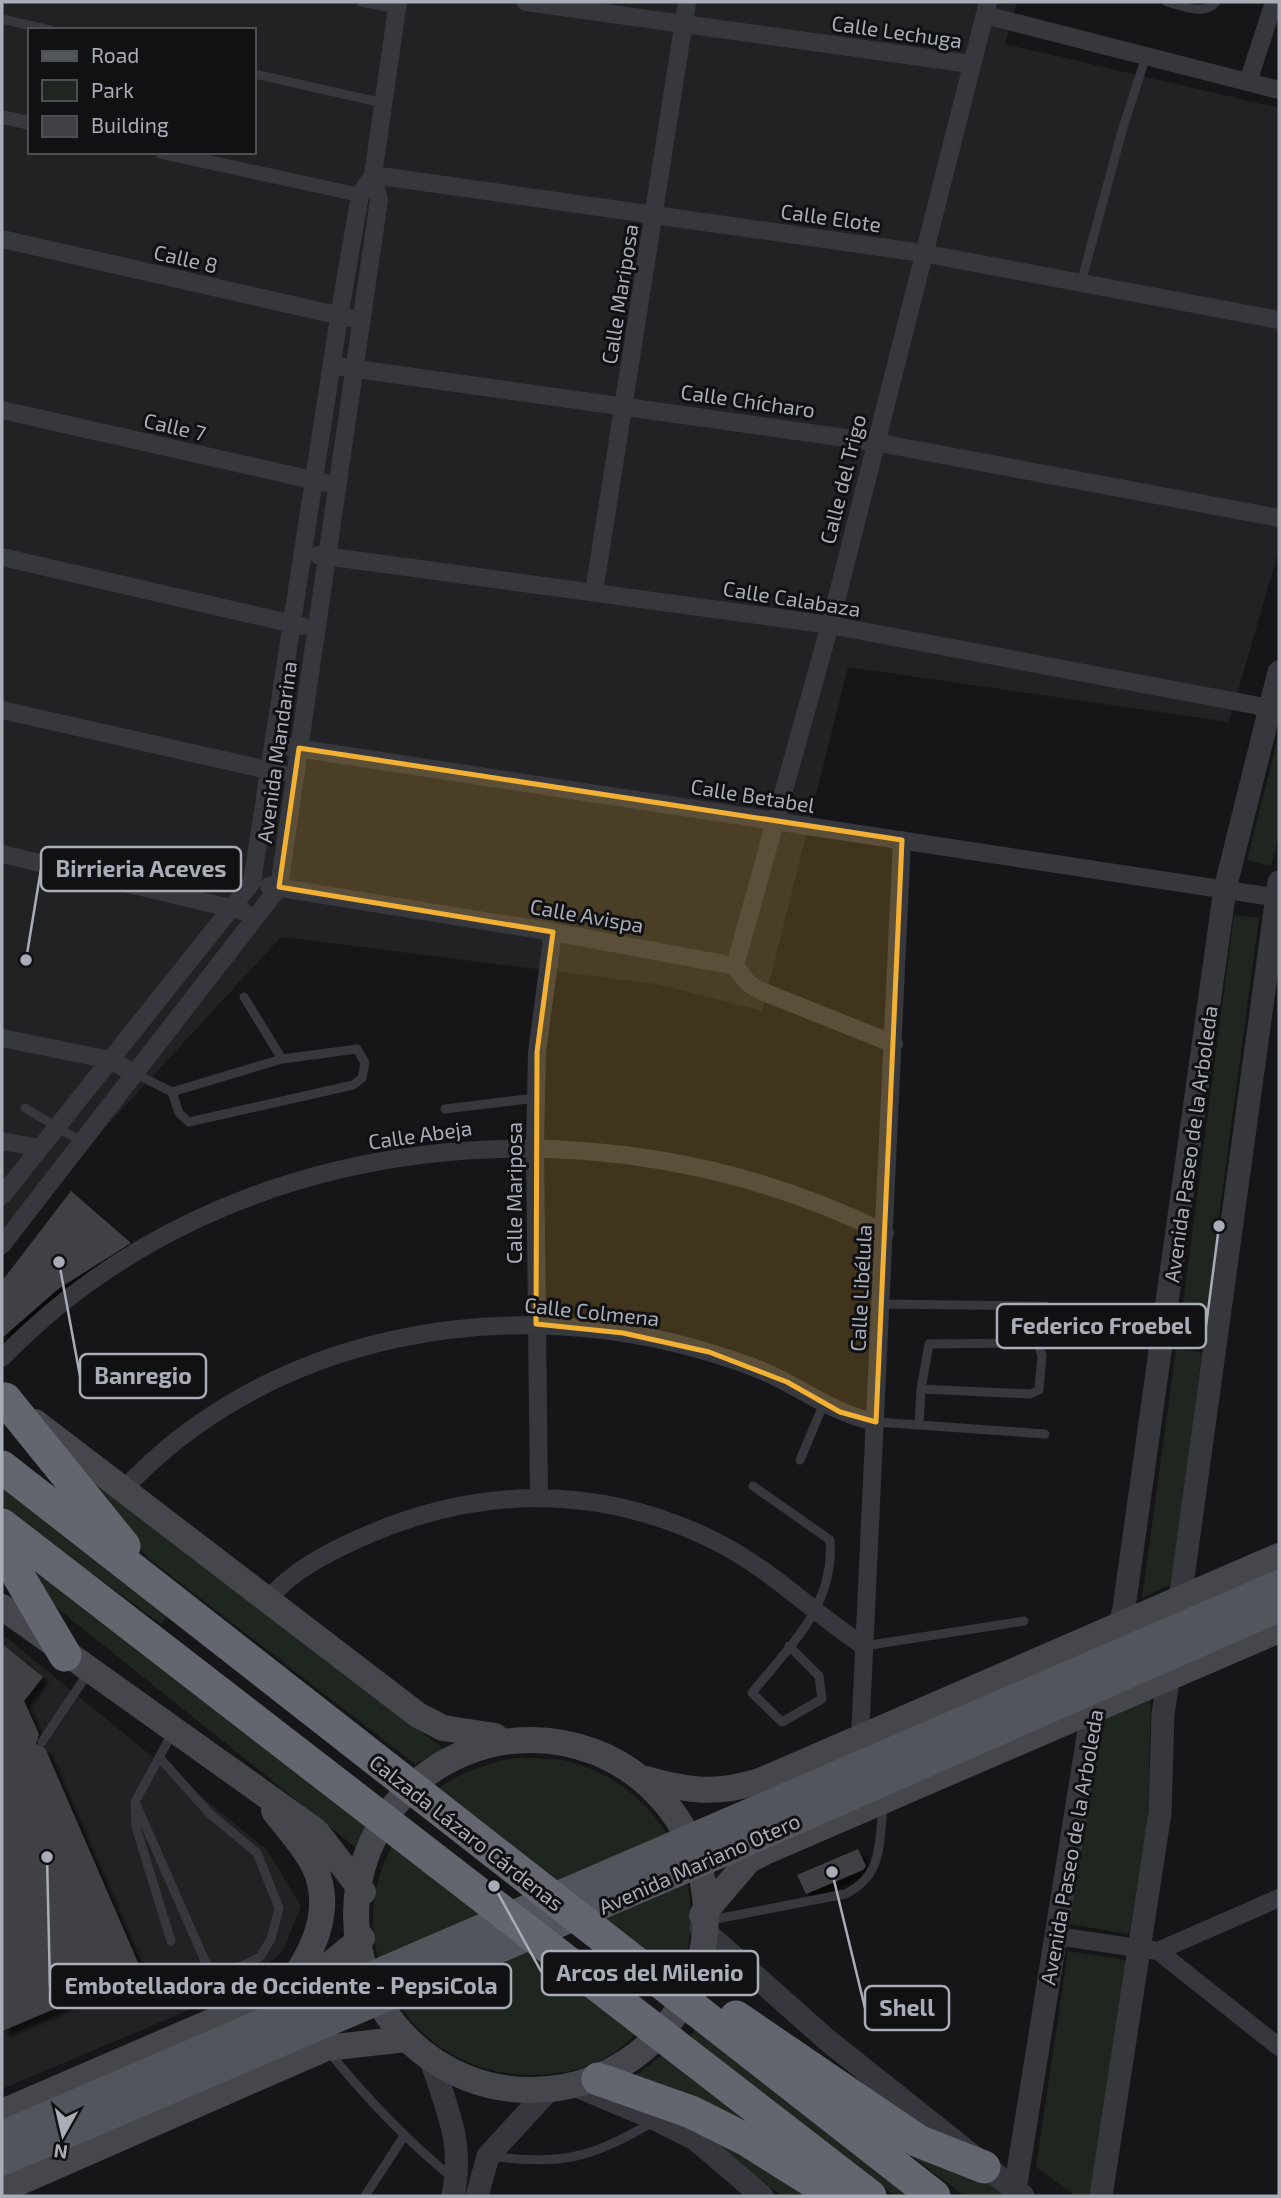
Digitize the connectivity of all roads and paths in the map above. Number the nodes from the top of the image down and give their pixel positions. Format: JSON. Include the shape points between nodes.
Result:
{"nodes":[{"id":1,"x":361,"y":2,"type":"edge"},
{"id":2,"x":526,"y":2,"type":"edge"},
{"id":3,"x":687,"y":2,"type":"edge"},
{"id":4,"x":1167,"y":2,"type":"edge"},
{"id":5,"x":1216,"y":2,"type":"edge"},
{"id":6,"x":1274,"y":2,"type":"edge"},
{"id":7,"x":397,"y":6,"type":"edge"},
{"id":8,"x":987,"y":8,"type":"edge"},
{"id":9,"x":2,"y":19,"type":"edge"},
{"id":10,"x":683,"y":24,"type":"junction"},
{"id":11,"x":41,"y":28,"type":"edge"},
{"id":12,"x":1146,"y":56,"type":"junction"},
{"id":13,"x":971,"y":64,"type":"junction"},
{"id":14,"x":256,"y":74,"type":"edge"},
{"id":15,"x":1248,"y":82,"type":"junction"},
{"id":16,"x":1279,"y":90,"type":"edge"},
{"id":17,"x":383,"y":103,"type":"junction"},
{"id":18,"x":2,"y":117,"type":"edge"},
{"id":19,"x":28,"y":123,"type":"edge"},
{"id":20,"x":171,"y":154,"type":"edge"},
{"id":21,"x":373,"y":175,"type":"junction"},
{"id":22,"x":360,"y":195,"type":"junction"},
{"id":23,"x":655,"y":214,"type":"junction"},
{"id":24,"x":2,"y":239,"type":"edge"},
{"id":25,"x":922,"y":253,"type":"junction"},
{"id":26,"x":1081,"y":283,"type":"junction"},
{"id":27,"x":339,"y":317,"type":"junction"},
{"id":28,"x":360,"y":319,"type":"junction"},
{"id":29,"x":1279,"y":320,"type":"edge"},
{"id":30,"x":331,"y":366,"type":"junction"},
{"id":31,"x":355,"y":369,"type":"junction"},
{"id":32,"x":624,"y":405,"type":"junction"},
{"id":33,"x":2,"y":410,"type":"edge"},
{"id":34,"x":874,"y":442,"type":"junction"},
{"id":35,"x":315,"y":481,"type":"junction"},
{"id":36,"x":338,"y":486,"type":"junction"},
{"id":37,"x":1279,"y":518,"type":"edge"},
{"id":38,"x":304,"y":552,"type":"junction"},
{"id":39,"x":328,"y":556,"type":"junction"},
{"id":40,"x":2,"y":557,"type":"edge"},
{"id":41,"x":594,"y":592,"type":"junction"},
{"id":42,"x":293,"y":624,"type":"junction"},
{"id":43,"x":830,"y":625,"type":"junction"},
{"id":44,"x":317,"y":630,"type":"junction"},
{"id":45,"x":1279,"y":673,"type":"edge"},
{"id":46,"x":1270,"y":708,"type":"junction"},
{"id":47,"x":2,"y":709,"type":"edge"},
{"id":48,"x":275,"y":745,"type":"junction"},
{"id":49,"x":299,"y":748,"type":"junction"},
{"id":50,"x":271,"y":772,"type":"junction"},
{"id":51,"x":295,"y":775,"type":"junction"},
{"id":52,"x":777,"y":821,"type":"junction"},
{"id":53,"x":902,"y":840,"type":"junction"},
{"id":54,"x":2,"y":854,"type":"edge"},
{"id":55,"x":252,"y":883,"type":"junction"},
{"id":56,"x":279,"y":887,"type":"junction"},
{"id":57,"x":1225,"y":889,"type":"junction"},
{"id":58,"x":1278,"y":893,"type":"edge"},
{"id":59,"x":233,"y":909,"type":"junction"},
{"id":60,"x":260,"y":915,"type":"junction"},
{"id":61,"x":553,"y":932,"type":"junction"},
{"id":62,"x":735,"y":966,"type":"junction"},
{"id":63,"x":244,"y":997,"type":"dead end"},
{"id":64,"x":2,"y":1038,"type":"edge"},
{"id":65,"x":894,"y":1044,"type":"junction"},
{"id":66,"x":282,"y":1059,"type":"junction"},
{"id":67,"x":110,"y":1060,"type":"junction"},
{"id":68,"x":134,"y":1073,"type":"junction"},
{"id":69,"x":172,"y":1091,"type":"junction"},
{"id":70,"x":536,"y":1098,"type":"junction"},
{"id":71,"x":25,"y":1108,"type":"dead end"},
{"id":72,"x":445,"y":1109,"type":"dead end"},
{"id":73,"x":58,"y":1126,"type":"junction"},
{"id":74,"x":2,"y":1141,"type":"edge"},
{"id":75,"x":82,"y":1142,"type":"junction"},
{"id":76,"x":535,"y":1146,"type":"junction"},
{"id":77,"x":40,"y":1148,"type":"junction"},
{"id":78,"x":2,"y":1196,"type":"edge"},
{"id":79,"x":885,"y":1233,"type":"junction"},
{"id":80,"x":2,"y":1245,"type":"edge"},
{"id":81,"x":881,"y":1304,"type":"junction"},
{"id":82,"x":1045,"y":1306,"type":"dead end"},
{"id":83,"x":536,"y":1324,"type":"junction"},
{"id":84,"x":1166,"y":1326,"type":"junction"},
{"id":85,"x":1216,"y":1334,"type":"junction"},
{"id":86,"x":2,"y":1357,"type":"edge"},
{"id":87,"x":921,"y":1389,"type":"junction"},
{"id":88,"x":3,"y":1398,"type":"edge"},
{"id":89,"x":824,"y":1403,"type":"junction"},
{"id":90,"x":876,"y":1422,"type":"junction"},
{"id":91,"x":919,"y":1424,"type":"junction"},
{"id":92,"x":1045,"y":1434,"type":"dead end"},
{"id":93,"x":800,"y":1460,"type":"dead end"},
{"id":94,"x":2,"y":1467,"type":"edge"},
{"id":95,"x":753,"y":1486,"type":"dead end"},
{"id":96,"x":123,"y":1490,"type":"junction"},
{"id":97,"x":539,"y":1497,"type":"junction"},
{"id":98,"x":2,"y":1525,"type":"edge"},
{"id":99,"x":2,"y":1548,"type":"edge"},
{"id":100,"x":1279,"y":1556,"type":"edge"},
{"id":101,"x":1279,"y":1584,"type":"edge"},
{"id":102,"x":164,"y":1594,"type":"junction"},
{"id":103,"x":1180,"y":1599,"type":"junction"},
{"id":104,"x":267,"y":1601,"type":"junction"},
{"id":105,"x":2,"y":1607,"type":"edge"},
{"id":106,"x":1279,"y":1608,"type":"edge"},
{"id":107,"x":817,"y":1610,"type":"junction"},
{"id":108,"x":1024,"y":1621,"type":"dead end"},
{"id":109,"x":1121,"y":1626,"type":"junction"},
{"id":110,"x":1279,"y":1630,"type":"edge"},
{"id":111,"x":789,"y":1646,"type":"junction"},
{"id":112,"x":864,"y":1646,"type":"junction"},
{"id":113,"x":1173,"y":1647,"type":"junction"},
{"id":114,"x":77,"y":1663,"type":"junction"},
{"id":115,"x":1105,"y":1676,"type":"junction"},
{"id":116,"x":1168,"y":1678,"type":"junction"},
{"id":117,"x":1092,"y":1712,"type":"junction"},
{"id":118,"x":174,"y":1730,"type":"junction"},
{"id":119,"x":545,"y":1734,"type":"junction"},
{"id":120,"x":860,"y":1738,"type":"junction"},
{"id":121,"x":42,"y":1742,"type":"dead end"},
{"id":122,"x":159,"y":1757,"type":"junction"},
{"id":123,"x":646,"y":1779,"type":"junction"},
{"id":124,"x":254,"y":1785,"type":"junction"},
{"id":125,"x":884,"y":1801,"type":"junction"},
{"id":126,"x":135,"y":1802,"type":"junction"},
{"id":127,"x":749,"y":1860,"type":"junction"},
{"id":128,"x":363,"y":1892,"type":"junction"},
{"id":129,"x":1279,"y":1898,"type":"edge"},
{"id":130,"x":702,"y":1921,"type":"junction"},
{"id":131,"x":1056,"y":1936,"type":"junction"},
{"id":132,"x":362,"y":1938,"type":"junction"},
{"id":133,"x":171,"y":1941,"type":"dead end"},
{"id":134,"x":1148,"y":1950,"type":"junction"},
{"id":135,"x":655,"y":1980,"type":"junction"},
{"id":136,"x":285,"y":1990,"type":"junction"},
{"id":137,"x":406,"y":2039,"type":"junction"},
{"id":138,"x":1279,"y":2047,"type":"edge"},
{"id":139,"x":326,"y":2048,"type":"junction"},
{"id":140,"x":432,"y":2063,"type":"junction"},
{"id":141,"x":588,"y":2083,"type":"junction"},
{"id":142,"x":545,"y":2094,"type":"junction"},
{"id":143,"x":2,"y":2112,"type":"edge"},
{"id":144,"x":657,"y":2119,"type":"junction"},
{"id":145,"x":2,"y":2135,"type":"edge"},
{"id":146,"x":404,"y":2136,"type":"junction"},
{"id":147,"x":488,"y":2156,"type":"junction"},
{"id":148,"x":984,"y":2167,"type":"junction"},
{"id":149,"x":5,"y":2184,"type":"edge"},
{"id":150,"x":455,"y":2188,"type":"edge"},
{"id":151,"x":1018,"y":2194,"type":"edge"},
{"id":152,"x":365,"y":2196,"type":"edge"},
{"id":153,"x":477,"y":2196,"type":"edge"},
{"id":154,"x":762,"y":2196,"type":"edge"},
{"id":155,"x":836,"y":2196,"type":"edge"},
{"id":156,"x":870,"y":2196,"type":"edge"},
{"id":157,"x":934,"y":2196,"type":"edge"},
{"id":158,"x":1101,"y":2196,"type":"edge"}],
"edges":[{"from":1,"to":7,"type":"lane"},
{"from":2,"to":10,"type":"street","name":"Calle Lechuga"},
{"from":3,"to":10,"type":"street","name":"Calle Mariposa"},
{"from":4,"to":5,"type":"lane","via":[[1199,10]]},
{"from":6,"to":15,"type":"street"},
{"from":7,"to":17,"type":"street","name":"Avenida Mandarina"},
{"from":8,"to":12,"type":"street","name":"Calle Lechuga"},
{"from":8,"to":13,"type":"street","name":"Calle del Trigo"},
{"from":9,"to":11,"type":"lane"},
{"from":10,"to":13,"type":"street","name":"Calle Lechuga"},
{"from":10,"to":23,"type":"street","name":"Calle Mariposa"},
{"from":12,"to":15,"type":"street","name":"Calle Lechuga"},
{"from":12,"to":26,"type":"lane"},
{"from":13,"to":25,"type":"street","name":"Calle del Trigo"},
{"from":14,"to":17,"type":"lane"},
{"from":15,"to":16,"type":"street","name":"Calle Lechuga"},
{"from":17,"to":21,"type":"street","name":"Avenida Mandarina"},
{"from":18,"to":19,"type":"street"},
{"from":20,"to":22,"type":"street"},
{"from":21,"to":22,"type":"street","name":"Avenida Mandarina"},
{"from":21,"to":23,"type":"street","name":"Calle Elote"},
{"from":21,"to":28,"type":"street","name":"Avenida Mandarina","via":[[379,200]]},
{"from":22,"to":27,"type":"street","name":"Avenida Mandarina"},
{"from":23,"to":25,"type":"street","name":"Calle Elote"},
{"from":23,"to":32,"type":"street","name":"Calle Mariposa"},
{"from":24,"to":27,"type":"street","name":"Calle 8"},
{"from":25,"to":26,"type":"street","name":"Calle Elote"},
{"from":25,"to":34,"type":"street","name":"Calle del Trigo"},
{"from":26,"to":29,"type":"street","name":"Calle Elote"},
{"from":27,"to":28,"type":"street","name":"Calle 8"},
{"from":27,"to":30,"type":"street","name":"Avenida Mandarina"},
{"from":28,"to":31,"type":"street","name":"Avenida Mandarina"},
{"from":30,"to":31,"type":"street","name":"Calle Chícharo"},
{"from":30,"to":35,"type":"street","name":"Avenida Mandarina"},
{"from":31,"to":32,"type":"street","name":"Calle Chícharo"},
{"from":31,"to":36,"type":"street","name":"Avenida Mandarina"},
{"from":32,"to":34,"type":"street","name":"Calle Chícharo"},
{"from":32,"to":41,"type":"street","name":"Calle Mariposa"},
{"from":33,"to":35,"type":"street","name":"Calle 7"},
{"from":34,"to":37,"type":"street","name":"Calle Chícharo"},
{"from":34,"to":43,"type":"street","name":"Calle del Trigo"},
{"from":35,"to":36,"type":"street","name":"Calle 7"},
{"from":35,"to":38,"type":"street","name":"Avenida Mandarina"},
{"from":36,"to":39,"type":"street","name":"Avenida Mandarina"},
{"from":38,"to":39,"type":"street","name":"Calle Calabaza"},
{"from":38,"to":42,"type":"street","name":"Avenida Mandarina"},
{"from":39,"to":41,"type":"street","name":"Calle Calabaza"},
{"from":39,"to":44,"type":"street","name":"Avenida Mandarina"},
{"from":40,"to":42,"type":"street"},
{"from":41,"to":43,"type":"street","name":"Calle Calabaza"},
{"from":42,"to":44,"type":"street"},
{"from":42,"to":48,"type":"street","name":"Avenida Mandarina"},
{"from":43,"to":46,"type":"street","name":"Calle Calabaza"},
{"from":43,"to":52,"type":"street","name":"Calle del Trigo"},
{"from":44,"to":49,"type":"street","name":"Avenida Mandarina"},
{"from":45,"to":46,"type":"street","name":"Avenida Paseo de la Arboleda"},
{"from":46,"to":57,"type":"street","name":"Avenida Paseo de la Arboleda"},
{"from":47,"to":50,"type":"street"},
{"from":48,"to":49,"type":"street","name":"Calle Betabel"},
{"from":48,"to":50,"type":"street","name":"Avenida Mandarina"},
{"from":49,"to":51,"type":"street","name":"Avenida Mandarina"},
{"from":49,"to":52,"type":"street","name":"Calle Betabel"},
{"from":50,"to":51,"type":"street"},
{"from":50,"to":55,"type":"street","name":"Avenida Mandarina"},
{"from":51,"to":56,"type":"street","name":"Avenida Mandarina"},
{"from":52,"to":53,"type":"street","name":"Calle Betabel"},
{"from":52,"to":62,"type":"street","name":"Calle del Trigo"},
{"from":53,"to":57,"type":"street","name":"Calle Betabel"},
{"from":53,"to":65,"type":"street","name":"Calle Libélula"},
{"from":54,"to":59,"type":"street"},
{"from":55,"to":56,"type":"street","name":"Calle Avispa"},
{"from":55,"to":59,"type":"street","name":"Avenida Mandarina"},
{"from":56,"to":60,"type":"street","name":"Avenida Mandarina"},
{"from":56,"to":61,"type":"street","name":"Calle Avispa"},
{"from":57,"to":58,"type":"street","name":"Calle Betabel"},
{"from":57,"to":84,"type":"street","name":"Avenida Paseo de la Arboleda"},
{"from":58,"to":85,"type":"street"},
{"from":59,"to":60,"type":"street"},
{"from":59,"to":67,"type":"street","name":"Avenida Mandarina"},
{"from":60,"to":68,"type":"street","name":"Avenida Mandarina"},
{"from":61,"to":62,"type":"street","name":"Calle Avispa"},
{"from":61,"to":70,"type":"street","name":"Calle Mariposa"},
{"from":62,"to":65,"type":"street","via":[[759,990]]},
{"from":63,"to":66,"type":"lane"},
{"from":64,"to":67,"type":"street"},
{"from":65,"to":79,"type":"street","name":"Calle Libélula"},
{"from":66,"to":69,"type":"lane"},
{"from":66,"to":69,"type":"lane","via":[[357,1049],[363,1055],[364,1073],[353,1085],[196,1122],[183,1119]]},
{"from":67,"to":68,"type":"street"},
{"from":67,"to":73,"type":"street","name":"Avenida Mandarina"},
{"from":68,"to":69,"type":"lane"},
{"from":68,"to":75,"type":"street","name":"Avenida Mandarina"},
{"from":70,"to":72,"type":"lane"},
{"from":70,"to":76,"type":"street","name":"Calle Mariposa"},
{"from":71,"to":73,"type":"lane"},
{"from":73,"to":75,"type":"lane"},
{"from":73,"to":77,"type":"street","name":"Avenida Mandarina"},
{"from":74,"to":77,"type":"street"},
{"from":75,"to":80,"type":"street","name":"Avenida Mandarina"},
{"from":76,"to":79,"type":"street","name":"Calle Abeja","via":[[634,1155],[729,1174]]},
{"from":76,"to":83,"type":"street","name":"Calle Mariposa"},
{"from":76,"to":86,"type":"street","name":"Calle Abeja","via":[[471,1148],[358,1166],[308,1177],[243,1201],[189,1224],[102,1273],[56,1307]]},
{"from":77,"to":78,"type":"street","name":"Avenida Mandarina"},
{"from":79,"to":81,"type":"street","name":"Calle Libélula"},
{"from":81,"to":82,"type":"lane"},
{"from":81,"to":90,"type":"street","name":"Calle Libélula"},
{"from":83,"to":89,"type":"street","name":"Calle Colmena","via":[[623,1334],[709,1352],[787,1382]]},
{"from":83,"to":96,"type":"street","name":"Calle Colmena","via":[[437,1331],[355,1349],[312,1364],[251,1392],[196,1426]]},
{"from":83,"to":97,"type":"street","name":"Calle Mariposa"},
{"from":84,"to":85,"type":"street"},
{"from":84,"to":109,"type":"street","name":"Avenida Paseo de la Arboleda"},
{"from":85,"to":103,"type":"street"},
{"from":87,"to":87,"type":"lane","via":[[1030,1394],[1038,1390],[1042,1354],[1038,1345],[1028,1343],[929,1344]]},
{"from":87,"to":91,"type":"lane"},
{"from":88,"to":96,"type":"main road"},
{"from":88,"to":102,"type":"highway"},
{"from":89,"to":90,"type":"street","name":"Calle Colmena"},
{"from":89,"to":93,"type":"lane"},
{"from":90,"to":91,"type":"lane"},
{"from":90,"to":112,"type":"street","name":"Calle Libélula"},
{"from":91,"to":92,"type":"lane"},
{"from":94,"to":102,"type":"highway","name":"Calzada Lázaro Cárdenas"},
{"from":95,"to":107,"type":"lane","via":[[830,1541],[829,1582]]},
{"from":96,"to":104,"type":"main road"},
{"from":97,"to":104,"type":"street","via":[[468,1503],[399,1522],[300,1571]]},
{"from":97,"to":107,"type":"street","via":[[634,1510],[685,1527],[752,1561]]},
{"from":98,"to":156,"type":"highway","name":"Calzada Lázaro Cárdenas"},
{"from":99,"to":114,"type":"highway"},
{"from":100,"to":103,"type":"main road"},
{"from":101,"to":145,"type":"main road","name":"Avenida Mariano Otero"},
{"from":102,"to":135,"type":"highway","name":"Calzada Lázaro Cárdenas"},
{"from":103,"to":109,"type":"main road"},
{"from":103,"to":113,"type":"street"},
{"from":104,"to":119,"type":"main road","via":[[418,1715],[443,1728],[483,1736]]},
{"from":105,"to":114,"type":"main road"},
{"from":106,"to":149,"type":"main road","name":"Avenida Mariano Otero","via":[[677,1873]]},
{"from":107,"to":111,"type":"lane"},
{"from":107,"to":112,"type":"street"},
{"from":108,"to":112,"type":"lane"},
{"from":109,"to":115,"type":"street","name":"Avenida Paseo de la Arboleda"},
{"from":109,"to":120,"type":"main road"},
{"from":110,"to":116,"type":"main road","name":"Avenida Mariano Otero"},
{"from":111,"to":111,"type":"lane","via":[[752,1693],[782,1722],[822,1699],[819,1676]]},
{"from":112,"to":120,"type":"street","name":"Calle Libélula"},
{"from":113,"to":115,"type":"main road"},
{"from":113,"to":116,"type":"street"},
{"from":114,"to":118,"type":"main road"},
{"from":114,"to":121,"type":"lane"},
{"from":115,"to":117,"type":"street","name":"Avenida Paseo de la Arboleda"},
{"from":115,"to":127,"type":"main road","via":[[758,1833],[752,1838]]},
{"from":116,"to":117,"type":"main road","name":"Avenida Mariano Otero"},
{"from":116,"to":134,"type":"street"},
{"from":117,"to":125,"type":"main road","name":"Avenida Mariano Otero"},
{"from":117,"to":131,"type":"street","name":"Avenida Paseo de la Arboleda"},
{"from":118,"to":122,"type":"lane"},
{"from":118,"to":124,"type":"main road"},
{"from":119,"to":123,"type":"main road","via":[[593,1746]]},
{"from":119,"to":128,"type":"main road","via":[[509,1736],[474,1746],[441,1763],[412,1788],[376,1839]]},
{"from":120,"to":123,"type":"main road","via":[[734,1789],[690,1791]]},
{"from":122,"to":126,"type":"lane"},
{"from":122,"to":126,"type":"lane","via":[[209,1813],[257,1853],[279,1908],[271,1939],[260,1957],[214,1979]]},
{"from":123,"to":130,"type":"main road","via":[[670,1807],[688,1840],[698,1876]]},
{"from":124,"to":128,"type":"main road","via":[[316,1831]]},
{"from":124,"to":136,"type":"main road","via":[[315,1869],[321,1897],[316,1941]]},
{"from":125,"to":127,"type":"main road","name":"Avenida Mariano Otero"},
{"from":125,"to":130,"type":"lane","via":[[877,1859],[860,1887],[845,1894]]},
{"from":126,"to":133,"type":"lane","via":[[136,1827]]},
{"from":127,"to":130,"type":"main road","name":"Avenida Mariano Otero"},
{"from":128,"to":132,"type":"main road"},
{"from":129,"to":134,"type":"street"},
{"from":130,"to":141,"type":"main road","via":[[690,1977],[673,2012],[650,2042],[625,2063]]},
{"from":130,"to":148,"type":"street","via":[[826,2039]]},
{"from":131,"to":134,"type":"street"},
{"from":131,"to":151,"type":"street","name":"Avenida Paseo de la Arboleda"},
{"from":132,"to":136,"type":"main road","via":[[319,1973]]},
{"from":132,"to":137,"type":"main road","via":[[377,1993]]},
{"from":134,"to":138,"type":"street"},
{"from":134,"to":158,"type":"street"},
{"from":135,"to":148,"type":"highway","via":[[732,2014],[918,2141]]},
{"from":135,"to":157,"type":"highway","name":"Calzada Lázaro Cárdenas"},
{"from":136,"to":143,"type":"main road"},
{"from":137,"to":139,"type":"main road","name":"Avenida Mariano Otero"},
{"from":137,"to":140,"type":"main road"},
{"from":139,"to":146,"type":"lane"},
{"from":139,"to":149,"type":"main road","name":"Avenida Mariano Otero"},
{"from":140,"to":142,"type":"main road","via":[[486,2089],[515,2095]]},
{"from":140,"to":150,"type":"street","via":[[456,2140]]},
{"from":141,"to":142,"type":"main road"},
{"from":141,"to":144,"type":"street"},
{"from":141,"to":155,"type":"highway","via":[[691,2112],[747,2140]]},
{"from":142,"to":147,"type":"street"},
{"from":144,"to":147,"type":"lane","via":[[615,2144],[579,2158],[535,2162]]},
{"from":144,"to":154,"type":"street","via":[[695,2139]]},
{"from":146,"to":150,"type":"lane"},
{"from":146,"to":152,"type":"lane"},
{"from":147,"to":153,"type":"street"},
{"from":148,"to":151,"type":"street"}]}
